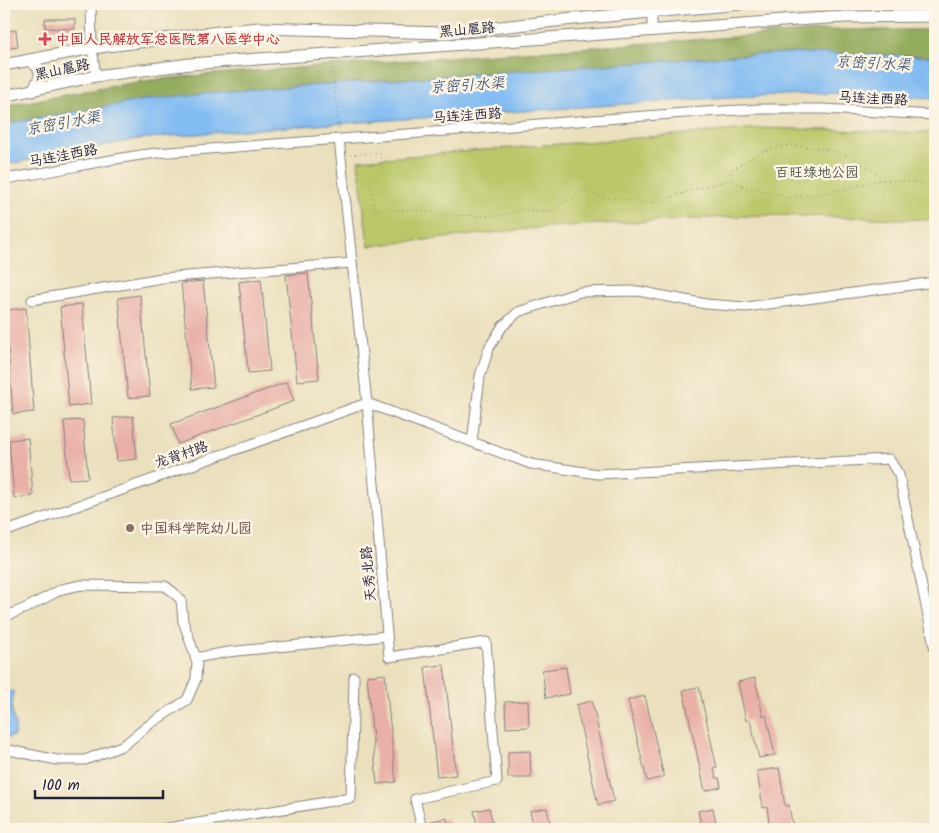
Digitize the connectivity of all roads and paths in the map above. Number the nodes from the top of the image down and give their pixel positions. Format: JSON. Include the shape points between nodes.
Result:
{"nodes":[{"id":1,"x":91,"y":4,"type":"edge"},
{"id":2,"x":740,"y":4,"type":"edge"},
{"id":3,"x":653,"y":8,"type":"edge"},
{"id":4,"x":691,"y":8,"type":"junction"},
{"id":5,"x":935,"y":16,"type":"edge"},
{"id":6,"x":694,"y":27,"type":"junction"},
{"id":7,"x":652,"y":31,"type":"junction"},
{"id":8,"x":92,"y":48,"type":"junction"},
{"id":9,"x":332,"y":55,"type":"junction"},
{"id":10,"x":29,"y":60,"type":"junction"},
{"id":11,"x":4,"y":65,"type":"edge"},
{"id":12,"x":96,"y":76,"type":"junction"},
{"id":13,"x":32,"y":91,"type":"junction"},
{"id":14,"x":4,"y":96,"type":"edge"},
{"id":15,"x":935,"y":115,"type":"edge"},
{"id":16,"x":339,"y":139,"type":"junction"},
{"id":17,"x":341,"y":156,"type":"junction"},
{"id":18,"x":4,"y":179,"type":"edge"},
{"id":19,"x":730,"y":180,"type":"junction"},
{"id":20,"x":883,"y":180,"type":"junction"},
{"id":21,"x":935,"y":186,"type":"edge"},
{"id":22,"x":352,"y":263,"type":"junction"},
{"id":23,"x":935,"y":282,"type":"edge"},
{"id":24,"x":32,"y":300,"type":"dead end"},
{"id":25,"x":367,"y":403,"type":"junction"},
{"id":26,"x":472,"y":442,"type":"junction"},
{"id":27,"x":4,"y":532,"type":"edge"},
{"id":28,"x":4,"y":617,"type":"edge"},
{"id":29,"x":387,"y":636,"type":"junction"},
{"id":30,"x":934,"y":639,"type":"edge"},
{"id":31,"x":935,"y":650,"type":"edge"},
{"id":32,"x":196,"y":658,"type":"junction"},
{"id":33,"x":354,"y":677,"type":"dead end"},
{"id":34,"x":4,"y":749,"type":"edge"},
{"id":35,"x":161,"y":829,"type":"edge"},
{"id":36,"x":422,"y":829,"type":"edge"}],
"edges":[{"from":1,"to":8,"type":"street"},
{"from":2,"to":4,"type":"main road","name":"黑山扈路"},
{"from":3,"to":4,"type":"main road","name":"黑山扈路"},
{"from":3,"to":7,"type":"street"},
{"from":3,"to":8,"type":"main road","name":"黑山扈路","via":[[445,33],[259,28]]},
{"from":4,"to":6,"type":"main road","via":[[685,12],[684,18]]},
{"from":5,"to":6,"type":"main road","name":"黑山扈路","via":[[847,17]]},
{"from":6,"to":7,"type":"main road","name":"黑山扈路"},
{"from":7,"to":9,"type":"main road","name":"黑山扈路"},
{"from":8,"to":10,"type":"main road","name":"黑山扈路"},
{"from":8,"to":12,"type":"street"},
{"from":9,"to":12,"type":"main road","name":"黑山扈路","via":[[190,64]]},
{"from":9,"to":16,"type":"path"},
{"from":10,"to":11,"type":"main road","name":"黑山扈路"},
{"from":10,"to":13,"type":"main road","via":[[37,65],[40,72],[40,81]]},
{"from":12,"to":13,"type":"main road","name":"黑山扈路"},
{"from":13,"to":14,"type":"main road","name":"黑山扈路"},
{"from":15,"to":16,"type":"street","name":"马连洼西路","via":[[760,109]]},
{"from":16,"to":17,"type":"street","name":"天秀北路"},
{"from":16,"to":18,"type":"street","name":"马连洼西路","via":[[120,157]]},
{"from":17,"to":19,"type":"path","via":[[380,152],[382,168],[370,184],[375,210],[419,210],[441,215],[497,216],[521,210],[551,211],[585,190],[602,197],[653,203]]},
{"from":17,"to":22,"type":"street","name":"天秀北路"},
{"from":19,"to":20,"type":"path","via":[[750,189],[790,198]]},
{"from":19,"to":20,"type":"path","via":[[732,170],[762,152],[789,145],[850,156]]},
{"from":20,"to":21,"type":"path"},
{"from":22,"to":24,"type":"street","via":[[162,278]]},
{"from":22,"to":25,"type":"street","name":"天秀北路"},
{"from":23,"to":26,"type":"street","via":[[746,307],[706,304],[638,291],[580,292],[518,312],[502,326],[488,348],[480,376]]},
{"from":25,"to":26,"type":"street"},
{"from":25,"to":27,"type":"street","name":"龙背村路"},
{"from":25,"to":29,"type":"street","name":"天秀北路"},
{"from":26,"to":30,"type":"street","via":[[531,464],[598,474],[889,459],[899,475]]},
{"from":28,"to":32,"type":"street","via":[[62,588],[80,585],[166,586],[180,600],[183,621]]},
{"from":29,"to":32,"type":"street"},
{"from":29,"to":36,"type":"street","name":"天秀北路","via":[[389,657],[486,642],[497,781],[415,799]]},
{"from":30,"to":31,"type":"street"},
{"from":32,"to":34,"type":"street","via":[[196,679],[187,700],[124,745],[85,760],[57,760]]},
{"from":33,"to":35,"type":"street","via":[[351,798]]}]}
